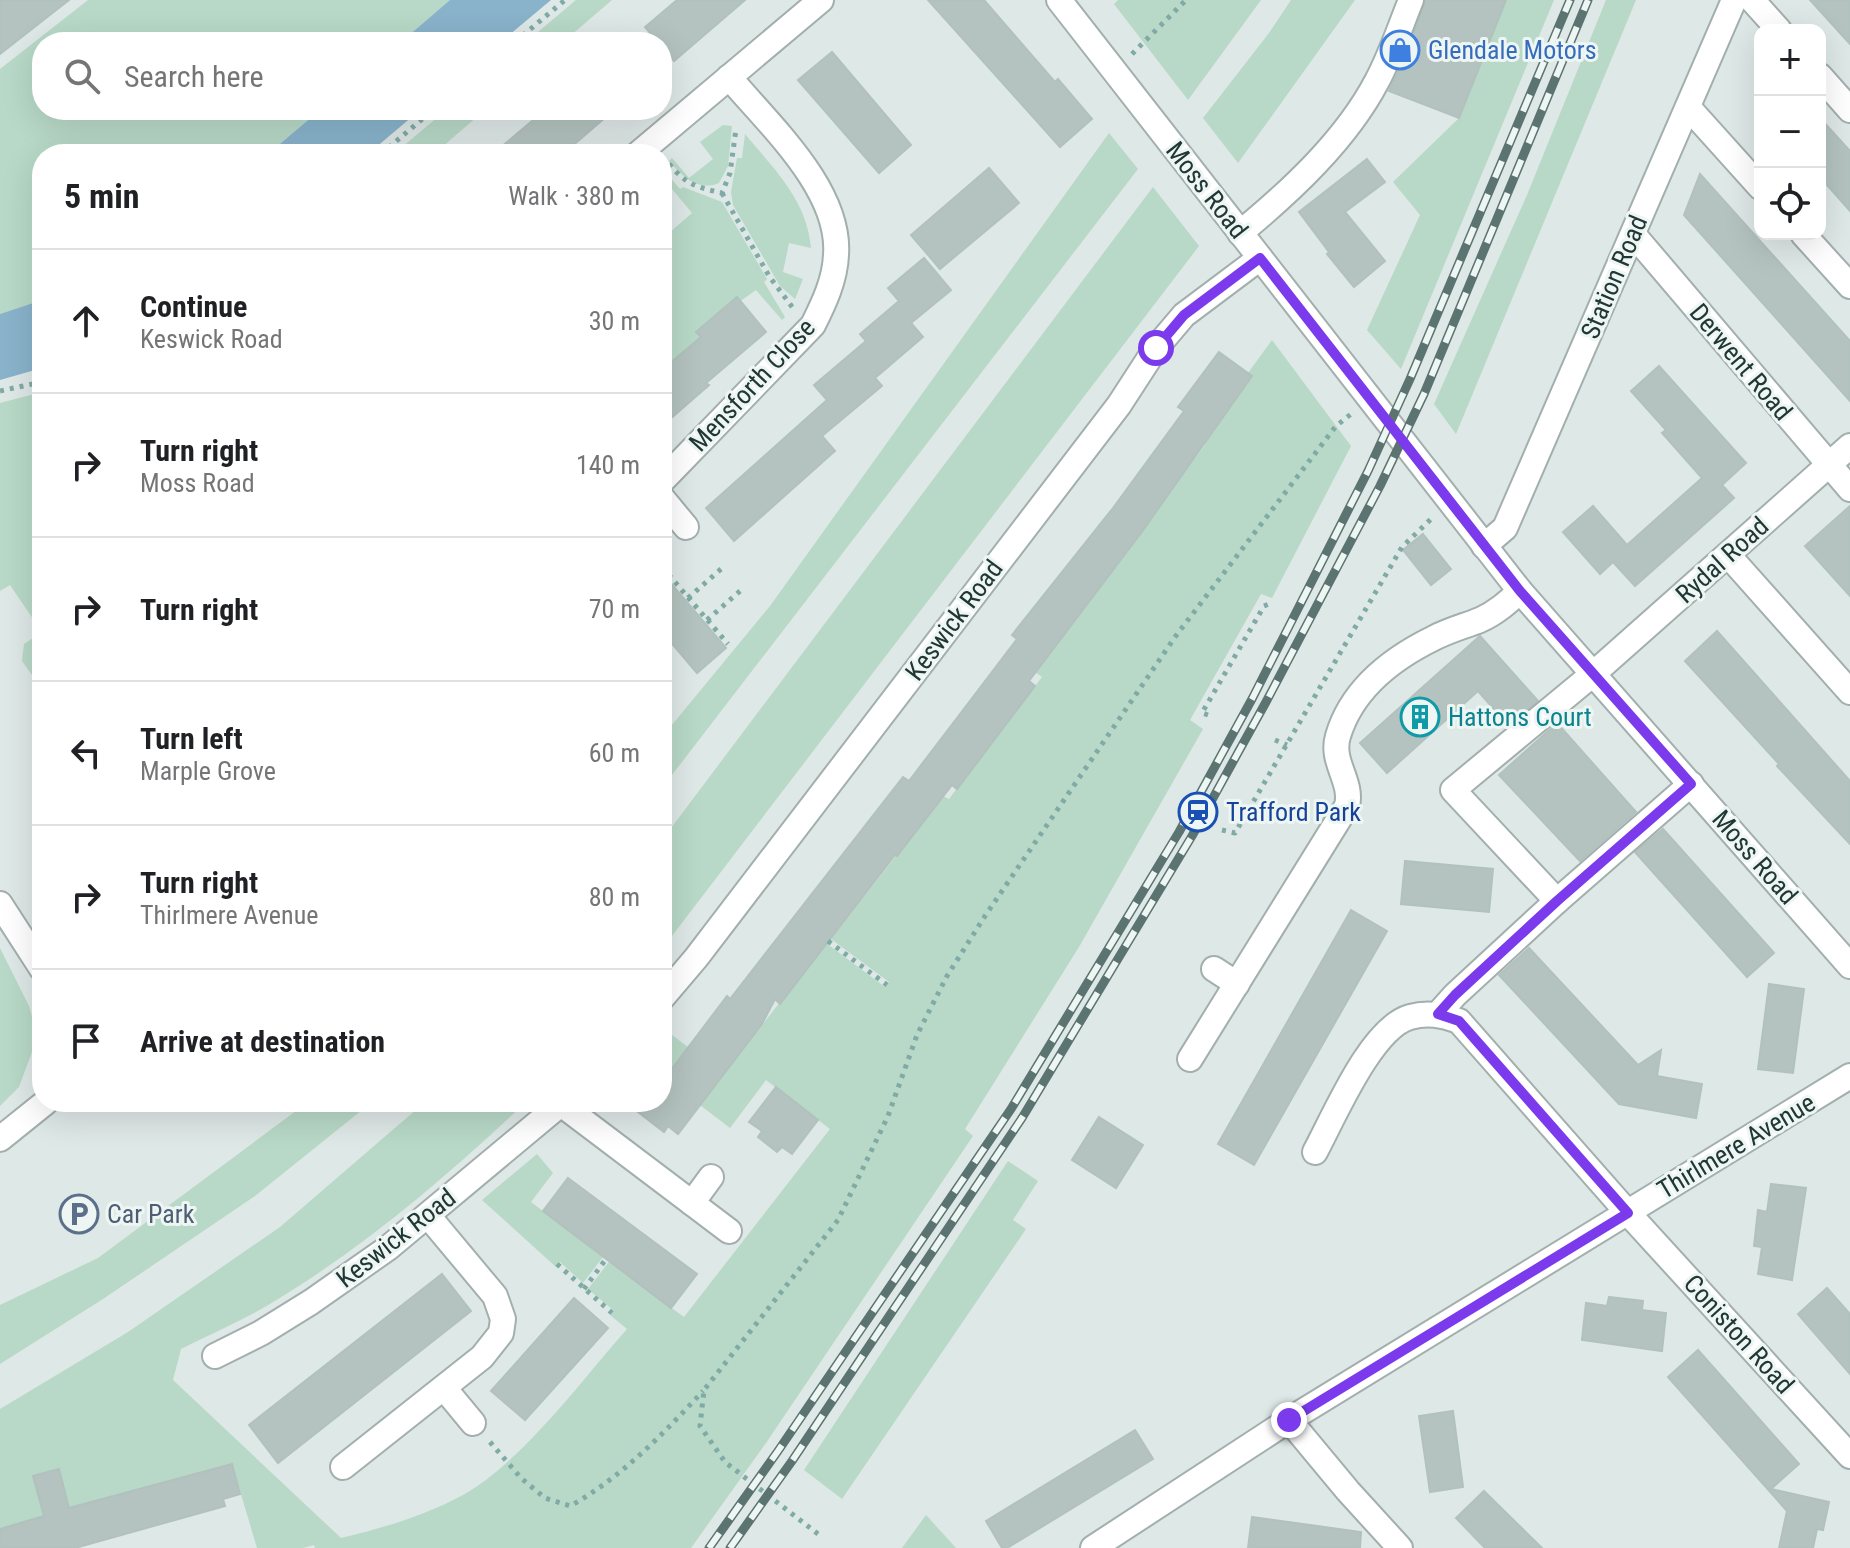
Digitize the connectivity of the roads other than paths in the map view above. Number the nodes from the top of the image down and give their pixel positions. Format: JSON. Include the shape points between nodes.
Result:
{"nodes":[{"id":1,"x":821,"y":0,"type":"edge"},
{"id":2,"x":1059,"y":0,"type":"edge"},
{"id":3,"x":1411,"y":0,"type":"edge"},
{"id":4,"x":1734,"y":0,"type":"edge"},
{"id":5,"x":1752,"y":0,"type":"edge"},
{"id":6,"x":1774,"y":24,"type":"edge"},
{"id":7,"x":729,"y":77,"type":"junction"},
{"id":8,"x":1826,"y":83,"type":"edge"},
{"id":9,"x":1688,"y":107,"type":"junction"},
{"id":10,"x":1850,"y":110,"type":"edge"},
{"id":11,"x":650,"y":144,"type":"edge"},
{"id":12,"x":1754,"y":180,"type":"edge"},
{"id":13,"x":1240,"y":233,"type":"junction"},
{"id":14,"x":1633,"y":234,"type":"junction"},
{"id":15,"x":1808,"y":240,"type":"edge"},
{"id":16,"x":1260,"y":258,"type":"junction"},
{"id":17,"x":1850,"y":286,"type":"edge"},
{"id":18,"x":1850,"y":446,"type":"edge"},
{"id":19,"x":1829,"y":465,"type":"junction"},
{"id":20,"x":672,"y":471,"type":"edge"},
{"id":21,"x":1850,"y":489,"type":"edge"},
{"id":22,"x":672,"y":510,"type":"edge"},
{"id":23,"x":686,"y":527,"type":"dead end"},
{"id":24,"x":1484,"y":546,"type":"junction"},
{"id":25,"x":1728,"y":555,"type":"junction"},
{"id":26,"x":1520,"y":591,"type":"junction"},
{"id":27,"x":1593,"y":674,"type":"junction"},
{"id":28,"x":1850,"y":692,"type":"edge"},
{"id":29,"x":1691,"y":784,"type":"junction"},
{"id":30,"x":1557,"y":901,"type":"junction"},
{"id":31,"x":0,"y":904,"type":"edge"},
{"id":32,"x":32,"y":954,"type":"edge"},
{"id":33,"x":1850,"y":966,"type":"edge"},
{"id":34,"x":1214,"y":969,"type":"dead end"},
{"id":35,"x":1237,"y":984,"type":"junction"},
{"id":36,"x":672,"y":986,"type":"edge"},
{"id":37,"x":1438,"y":1014,"type":"junction"},
{"id":38,"x":1190,"y":1059,"type":"dead end"},
{"id":39,"x":1850,"y":1076,"type":"edge"},
{"id":40,"x":34,"y":1112,"type":"edge"},
{"id":41,"x":552,"y":1112,"type":"edge"},
{"id":42,"x":574,"y":1112,"type":"edge"},
{"id":43,"x":0,"y":1139,"type":"edge"},
{"id":44,"x":1315,"y":1152,"type":"dead end"},
{"id":45,"x":711,"y":1177,"type":"dead end"},
{"id":46,"x":692,"y":1203,"type":"junction"},
{"id":47,"x":1628,"y":1213,"type":"junction"},
{"id":48,"x":429,"y":1217,"type":"junction"},
{"id":49,"x":729,"y":1231,"type":"dead end"},
{"id":50,"x":215,"y":1356,"type":"dead end"},
{"id":51,"x":444,"y":1388,"type":"junction"},
{"id":52,"x":1289,"y":1420,"type":"junction"},
{"id":53,"x":473,"y":1423,"type":"dead end"},
{"id":54,"x":1850,"y":1456,"type":"edge"},
{"id":55,"x":343,"y":1467,"type":"dead end"},
{"id":56,"x":1093,"y":1548,"type":"edge"},
{"id":57,"x":1400,"y":1548,"type":"edge"}],
"edges":[{"from":1,"to":7,"type":"street"},
{"from":2,"to":13,"type":"street","name":"Moss Road"},
{"from":3,"to":13,"type":"street","via":[[1361,107],[1324,153]]},
{"from":4,"to":9,"type":"street","name":"Station Road"},
{"from":5,"to":6,"type":"street"},
{"from":7,"to":11,"type":"street"},
{"from":7,"to":20,"type":"street","name":"Mensforth Close","via":[[802,163],[827,207],[837,253],[813,325]]},
{"from":8,"to":10,"type":"street"},
{"from":9,"to":12,"type":"street"},
{"from":9,"to":14,"type":"street","name":"Station Road"},
{"from":13,"to":16,"type":"street","name":"Moss Road"},
{"from":14,"to":19,"type":"street","name":"Derwent Road"},
{"from":14,"to":24,"type":"street","name":"Station Road","via":[[1505,528]]},
{"from":15,"to":17,"type":"street"},
{"from":16,"to":24,"type":"street","name":"Moss Road"},
{"from":16,"to":36,"type":"street","name":"Keswick Road","via":[[1171,329],[1119,405]]},
{"from":18,"to":19,"type":"street","name":"Rydal Road"},
{"from":19,"to":21,"type":"street","name":"Derwent Road"},
{"from":19,"to":25,"type":"street","name":"Rydal Road"},
{"from":22,"to":23,"type":"street"},
{"from":24,"to":26,"type":"street","name":"Moss Road"},
{"from":25,"to":27,"type":"street","name":"Rydal Road"},
{"from":25,"to":28,"type":"street"},
{"from":26,"to":27,"type":"street","name":"Moss Road"},
{"from":26,"to":35,"type":"street","via":[[1500,609],[1407,653],[1353,703],[1336,740],[1336,759],[1350,795],[1347,806]]},
{"from":27,"to":29,"type":"street","name":"Moss Road"},
{"from":27,"to":30,"type":"street","name":"Rydal Road","via":[[1453,790]]},
{"from":29,"to":30,"type":"street"},
{"from":29,"to":33,"type":"street","name":"Moss Road"},
{"from":30,"to":37,"type":"street"},
{"from":31,"to":32,"type":"street"},
{"from":34,"to":35,"type":"street"},
{"from":35,"to":38,"type":"street"},
{"from":37,"to":44,"type":"street","via":[[1407,1017],[1381,1036]]},
{"from":37,"to":47,"type":"street","name":"Coniston Road","via":[[1459,1021]]},
{"from":39,"to":47,"type":"street","name":"Thirlmere Avenue"},
{"from":40,"to":43,"type":"street"},
{"from":41,"to":48,"type":"street","name":"Keswick Road"},
{"from":42,"to":46,"type":"street"},
{"from":45,"to":46,"type":"street"},
{"from":46,"to":49,"type":"street"},
{"from":47,"to":52,"type":"street","name":"Thirlmere Avenue"},
{"from":47,"to":54,"type":"street","name":"Coniston Road"},
{"from":48,"to":50,"type":"street","name":"Keswick Road","via":[[311,1302]]},
{"from":48,"to":51,"type":"street","via":[[495,1296],[503,1319],[493,1346]]},
{"from":51,"to":53,"type":"street"},
{"from":51,"to":55,"type":"street"},
{"from":52,"to":56,"type":"street","name":"Thirlmere Avenue"},
{"from":52,"to":57,"type":"street"}]}
